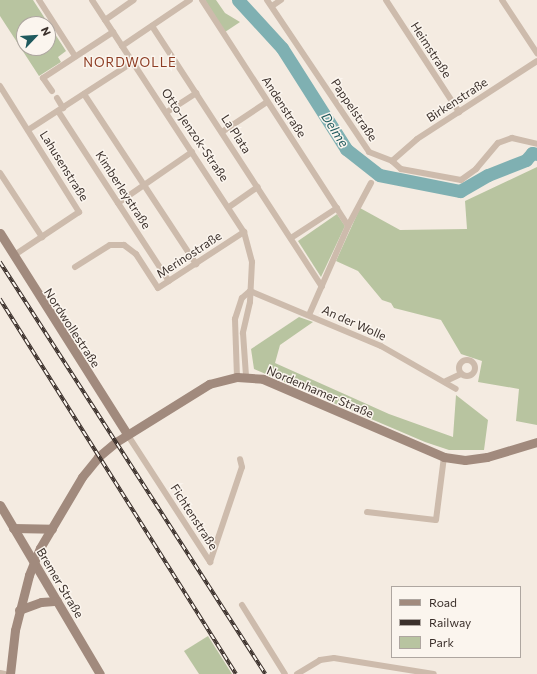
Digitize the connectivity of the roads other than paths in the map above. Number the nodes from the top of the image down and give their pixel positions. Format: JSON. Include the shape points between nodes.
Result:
{"nodes":[{"id":1,"x":39,"y":0,"type":"edge"},
{"id":2,"x":92,"y":0,"type":"edge"},
{"id":3,"x":134,"y":0,"type":"edge"},
{"id":4,"x":190,"y":0,"type":"edge"},
{"id":5,"x":202,"y":0,"type":"edge"},
{"id":6,"x":267,"y":0,"type":"edge"},
{"id":7,"x":281,"y":0,"type":"edge"},
{"id":8,"x":386,"y":0,"type":"edge"},
{"id":9,"x":502,"y":0,"type":"edge"},
{"id":10,"x":272,"y":6,"type":"junction"},
{"id":11,"x":105,"y":20,"type":"junction"},
{"id":12,"x":152,"y":26,"type":"junction"},
{"id":13,"x":113,"y":32,"type":"junction"},
{"id":14,"x":122,"y":46,"type":"junction"},
{"id":15,"x":537,"y":53,"type":"edge"},
{"id":16,"x":75,"y":56,"type":"junction"},
{"id":17,"x":537,"y":61,"type":"edge"},
{"id":18,"x":133,"y":62,"type":"junction"},
{"id":19,"x":0,"y":86,"type":"edge"},
{"id":20,"x":52,"y":91,"type":"dead end"},
{"id":21,"x":196,"y":93,"type":"junction"},
{"id":22,"x":84,"y":94,"type":"junction"},
{"id":23,"x":57,"y":98,"type":"dead end"},
{"id":24,"x":267,"y":102,"type":"junction"},
{"id":25,"x":61,"y":110,"type":"junction"},
{"id":26,"x":167,"y":112,"type":"junction"},
{"id":27,"x":459,"y":112,"type":"junction"},
{"id":28,"x":28,"y":130,"type":"junction"},
{"id":29,"x":222,"y":132,"type":"junction"},
{"id":30,"x":537,"y":144,"type":"edge"},
{"id":31,"x":192,"y":152,"type":"junction"},
{"id":32,"x":392,"y":161,"type":"junction"},
{"id":33,"x":0,"y":173,"type":"edge"},
{"id":34,"x":371,"y":183,"type":"dead end"},
{"id":35,"x":144,"y":186,"type":"junction"},
{"id":36,"x":258,"y":187,"type":"junction"},
{"id":37,"x":118,"y":203,"type":"junction"},
{"id":38,"x":229,"y":207,"type":"junction"},
{"id":39,"x":337,"y":208,"type":"junction"},
{"id":40,"x":348,"y":226,"type":"junction"},
{"id":41,"x":244,"y":232,"type":"junction"},
{"id":42,"x":0,"y":233,"type":"edge"},
{"id":43,"x":42,"y":237,"type":"junction"},
{"id":44,"x":291,"y":238,"type":"junction"},
{"id":45,"x":13,"y":256,"type":"junction"},
{"id":46,"x":196,"y":264,"type":"junction"},
{"id":47,"x":75,"y":266,"type":"dead end"},
{"id":48,"x":169,"y":281,"type":"junction"},
{"id":49,"x":322,"y":287,"type":"junction"},
{"id":50,"x":250,"y":291,"type":"junction"},
{"id":51,"x":308,"y":315,"type":"junction"},
{"id":52,"x":461,"y":374,"type":"dead end"},
{"id":53,"x":241,"y":376,"type":"junction"},
{"id":54,"x":446,"y":381,"type":"junction"},
{"id":55,"x":456,"y":389,"type":"dead end"},
{"id":56,"x":127,"y":434,"type":"junction"},
{"id":57,"x":537,"y":442,"type":"edge"},
{"id":58,"x":444,"y":457,"type":"junction"},
{"id":59,"x":240,"y":459,"type":"dead end"},
{"id":60,"x":0,"y":505,"type":"edge"},
{"id":61,"x":367,"y":512,"type":"dead end"},
{"id":62,"x":13,"y":528,"type":"junction"},
{"id":63,"x":52,"y":529,"type":"junction"},
{"id":64,"x":34,"y":562,"type":"junction"},
{"id":65,"x":57,"y":601,"type":"junction"},
{"id":66,"x":242,"y":605,"type":"dead end"},
{"id":67,"x":19,"y":610,"type":"junction"},
{"id":68,"x":0,"y":673,"type":"edge"},
{"id":69,"x":5,"y":674,"type":"edge"},
{"id":70,"x":10,"y":674,"type":"edge"},
{"id":71,"x":100,"y":674,"type":"edge"},
{"id":72,"x":285,"y":674,"type":"edge"},
{"id":73,"x":298,"y":674,"type":"edge"},
{"id":74,"x":434,"y":674,"type":"edge"}],
"edges":[{"from":1,"to":16,"type":"street"},
{"from":2,"to":11,"type":"street","name":"Otto-Jenzok-Straße"},
{"from":3,"to":11,"type":"street"},
{"from":4,"to":12,"type":"street"},
{"from":5,"to":24,"type":"street","name":"Andenstraße"},
{"from":6,"to":10,"type":"street","name":"Pappelstraße"},
{"from":7,"to":10,"type":"street"},
{"from":8,"to":27,"type":"street","name":"Heimstraße"},
{"from":9,"to":15,"type":"street"},
{"from":10,"to":32,"type":"street","name":"Pappelstraße","via":[[369,152]]},
{"from":11,"to":13,"type":"street","name":"Otto-Jenzok-Straße"},
{"from":12,"to":14,"type":"street"},
{"from":12,"to":21,"type":"street","name":"La Plata"},
{"from":13,"to":14,"type":"street","name":"Otto-Jenzok-Straße"},
{"from":13,"to":16,"type":"street"},
{"from":14,"to":18,"type":"street","name":"Otto-Jenzok-Straße"},
{"from":16,"to":20,"type":"street","via":[[44,78]]},
{"from":17,"to":27,"type":"street","name":"Birkenstraße"},
{"from":18,"to":22,"type":"street"},
{"from":18,"to":26,"type":"street","name":"Otto-Jenzok-Straße"},
{"from":19,"to":28,"type":"street","name":"Lahusenstraße"},
{"from":21,"to":26,"type":"street"},
{"from":21,"to":29,"type":"street","name":"La Plata"},
{"from":22,"to":25,"type":"street"},
{"from":22,"to":35,"type":"street"},
{"from":23,"to":25,"type":"street","name":"Kimberleystraße"},
{"from":24,"to":29,"type":"street"},
{"from":24,"to":39,"type":"street","name":"Andenstraße"},
{"from":25,"to":28,"type":"street"},
{"from":25,"to":37,"type":"street","name":"Kimberleystraße"},
{"from":26,"to":31,"type":"street","name":"Otto-Jenzok-Straße"},
{"from":27,"to":32,"type":"street","name":"Birkenstraße","via":[[417,139]]},
{"from":28,"to":43,"type":"street","name":"Lahusenstraße","via":[[79,212]]},
{"from":29,"to":36,"type":"street","name":"La Plata"},
{"from":30,"to":32,"type":"street","name":"Pappelstraße","via":[[512,138],[498,143],[468,177],[461,180],[401,169]]},
{"from":31,"to":35,"type":"street"},
{"from":31,"to":38,"type":"street","name":"Otto-Jenzok-Straße"},
{"from":33,"to":43,"type":"street"},
{"from":34,"to":40,"type":"street"},
{"from":35,"to":37,"type":"street"},
{"from":35,"to":46,"type":"street"},
{"from":36,"to":38,"type":"street"},
{"from":36,"to":44,"type":"street","name":"La Plata"},
{"from":37,"to":48,"type":"street","name":"Kimberleystraße"},
{"from":38,"to":41,"type":"street","name":"Otto-Jenzok-Straße"},
{"from":39,"to":40,"type":"street","name":"Andenstraße"},
{"from":39,"to":44,"type":"street"},
{"from":40,"to":49,"type":"street"},
{"from":41,"to":46,"type":"street","name":"Merinostraße"},
{"from":41,"to":50,"type":"street","name":"Otto-Jenzok-Straße","via":[[252,262]]},
{"from":42,"to":45,"type":"street","name":"Nordwollestraße"},
{"from":43,"to":45,"type":"street","name":"Lahusenstraße"},
{"from":44,"to":49,"type":"street","name":"La Plata"},
{"from":45,"to":56,"type":"street","name":"Nordwollestraße"},
{"from":46,"to":48,"type":"street","name":"Merinostraße"},
{"from":47,"to":48,"type":"street","name":"Merinostraße","via":[[110,245],[124,245],[136,254],[158,288]]},
{"from":49,"to":51,"type":"street"},
{"from":50,"to":51,"type":"street","name":"An der Wolle"},
{"from":50,"to":53,"type":"street","name":"Otto-Jenzok-Straße","via":[[243,333]]},
{"from":50,"to":53,"type":"street","via":[[242,298],[235,319]]},
{"from":51,"to":54,"type":"street","name":"An der Wolle","via":[[381,346]]},
{"from":52,"to":54,"type":"street"},
{"from":53,"to":56,"type":"street","name":"Nordenhamer Straße","via":[[209,384]]},
{"from":53,"to":58,"type":"street","name":"Nordenhamer Straße","via":[[269,381]]},
{"from":54,"to":55,"type":"street","name":"An der Wolle"},
{"from":56,"to":59,"type":"street","name":"Fichtenstraße","via":[[210,562],[242,467]]},
{"from":56,"to":63,"type":"street","name":"Nordenhamer Straße","via":[[104,451],[82,476]]},
{"from":57,"to":58,"type":"street","name":"Nordenhamer Straße","via":[[487,457],[465,460]]},
{"from":58,"to":61,"type":"street","via":[[436,520]]},
{"from":60,"to":62,"type":"street","name":"Bremer Straße"},
{"from":62,"to":63,"type":"street"},
{"from":62,"to":64,"type":"street","name":"Bremer Straße"},
{"from":63,"to":64,"type":"street","name":"Nordenhamer Straße"},
{"from":64,"to":65,"type":"street","name":"Bremer Straße"},
{"from":64,"to":67,"type":"street","name":"Nordenhamer Straße"},
{"from":65,"to":67,"type":"street","via":[[41,602]]},
{"from":65,"to":71,"type":"street","name":"Bremer Straße"},
{"from":66,"to":72,"type":"street"},
{"from":67,"to":70,"type":"street","name":"Nordenhamer Straße"},
{"from":68,"to":69,"type":"street"},
{"from":73,"to":74,"type":"street","via":[[320,660],[334,658]]}]}
